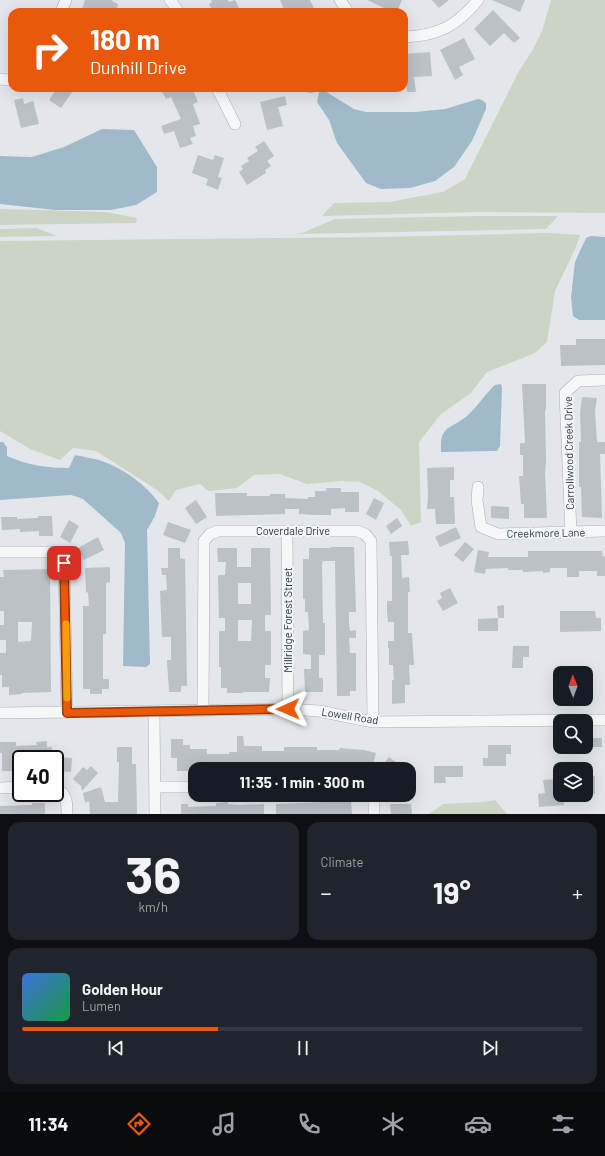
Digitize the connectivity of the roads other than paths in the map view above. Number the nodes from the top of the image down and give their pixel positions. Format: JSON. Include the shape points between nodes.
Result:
{"nodes":[{"id":1,"x":478,"y":0,"type":"edge"},
{"id":2,"x":408,"y":37,"type":"edge"},
{"id":3,"x":219,"y":92,"type":"edge"},
{"id":4,"x":235,"y":124,"type":"dead end"},
{"id":5,"x":605,"y":380,"type":"edge"},
{"id":6,"x":478,"y":487,"type":"dead end"},
{"id":7,"x":287,"y":531,"type":"junction"},
{"id":8,"x":605,"y":531,"type":"edge"},
{"id":9,"x":571,"y":532,"type":"junction"},
{"id":10,"x":0,"y":552,"type":"edge"},
{"id":11,"x":288,"y":709,"type":"junction"},
{"id":12,"x":203,"y":711,"type":"junction"},
{"id":13,"x":154,"y":712,"type":"junction"},
{"id":14,"x":0,"y":713,"type":"edge"},
{"id":15,"x":67,"y":713,"type":"junction"},
{"id":16,"x":605,"y":720,"type":"edge"},
{"id":17,"x":373,"y":722,"type":"junction"},
{"id":18,"x":12,"y":787,"type":"edge"},
{"id":19,"x":155,"y":787,"type":"junction"},
{"id":20,"x":188,"y":787,"type":"edge"},
{"id":21,"x":0,"y":788,"type":"edge"},
{"id":22,"x":64,"y":795,"type":"edge"},
{"id":23,"x":374,"y":802,"type":"edge"},
{"id":24,"x":67,"y":814,"type":"edge"},
{"id":25,"x":155,"y":814,"type":"edge"},
{"id":26,"x":374,"y":814,"type":"edge"}],
"edges":[{"from":1,"to":2,"type":"street","via":[[460,19],[442,31]]},
{"from":3,"to":4,"type":"street"},
{"from":5,"to":9,"type":"street","name":"Carrollwood Creek Drive","via":[[578,381],[565,393]]},
{"from":6,"to":9,"type":"street","name":"Creekmore Lane","via":[[481,527],[498,534]]},
{"from":7,"to":11,"type":"street","name":"Millridge Forest Street"},
{"from":7,"to":12,"type":"street","name":"Coverdale Drive","via":[[218,531],[210,534],[204,541]]},
{"from":7,"to":17,"type":"street","name":"Coverdale Drive","via":[[356,531],[365,534],[371,541]]},
{"from":8,"to":9,"type":"street","name":"Creekmore Lane"},
{"from":10,"to":15,"type":"street","via":[[50,552],[64,563]]},
{"from":11,"to":12,"type":"street","name":"Lowell Road"},
{"from":11,"to":17,"type":"street","name":"Lowell Road","via":[[319,711]]},
{"from":12,"to":13,"type":"street","name":"Lowell Road"},
{"from":13,"to":15,"type":"street","name":"Lowell Road"},
{"from":13,"to":19,"type":"street"},
{"from":14,"to":15,"type":"street","name":"Lowell Road"},
{"from":16,"to":17,"type":"street","name":"Lowell Road"},
{"from":18,"to":21,"type":"street"},
{"from":19,"to":20,"type":"street"},
{"from":19,"to":25,"type":"street"},
{"from":22,"to":24,"type":"street","via":[[67,799]]},
{"from":23,"to":26,"type":"street"}]}
